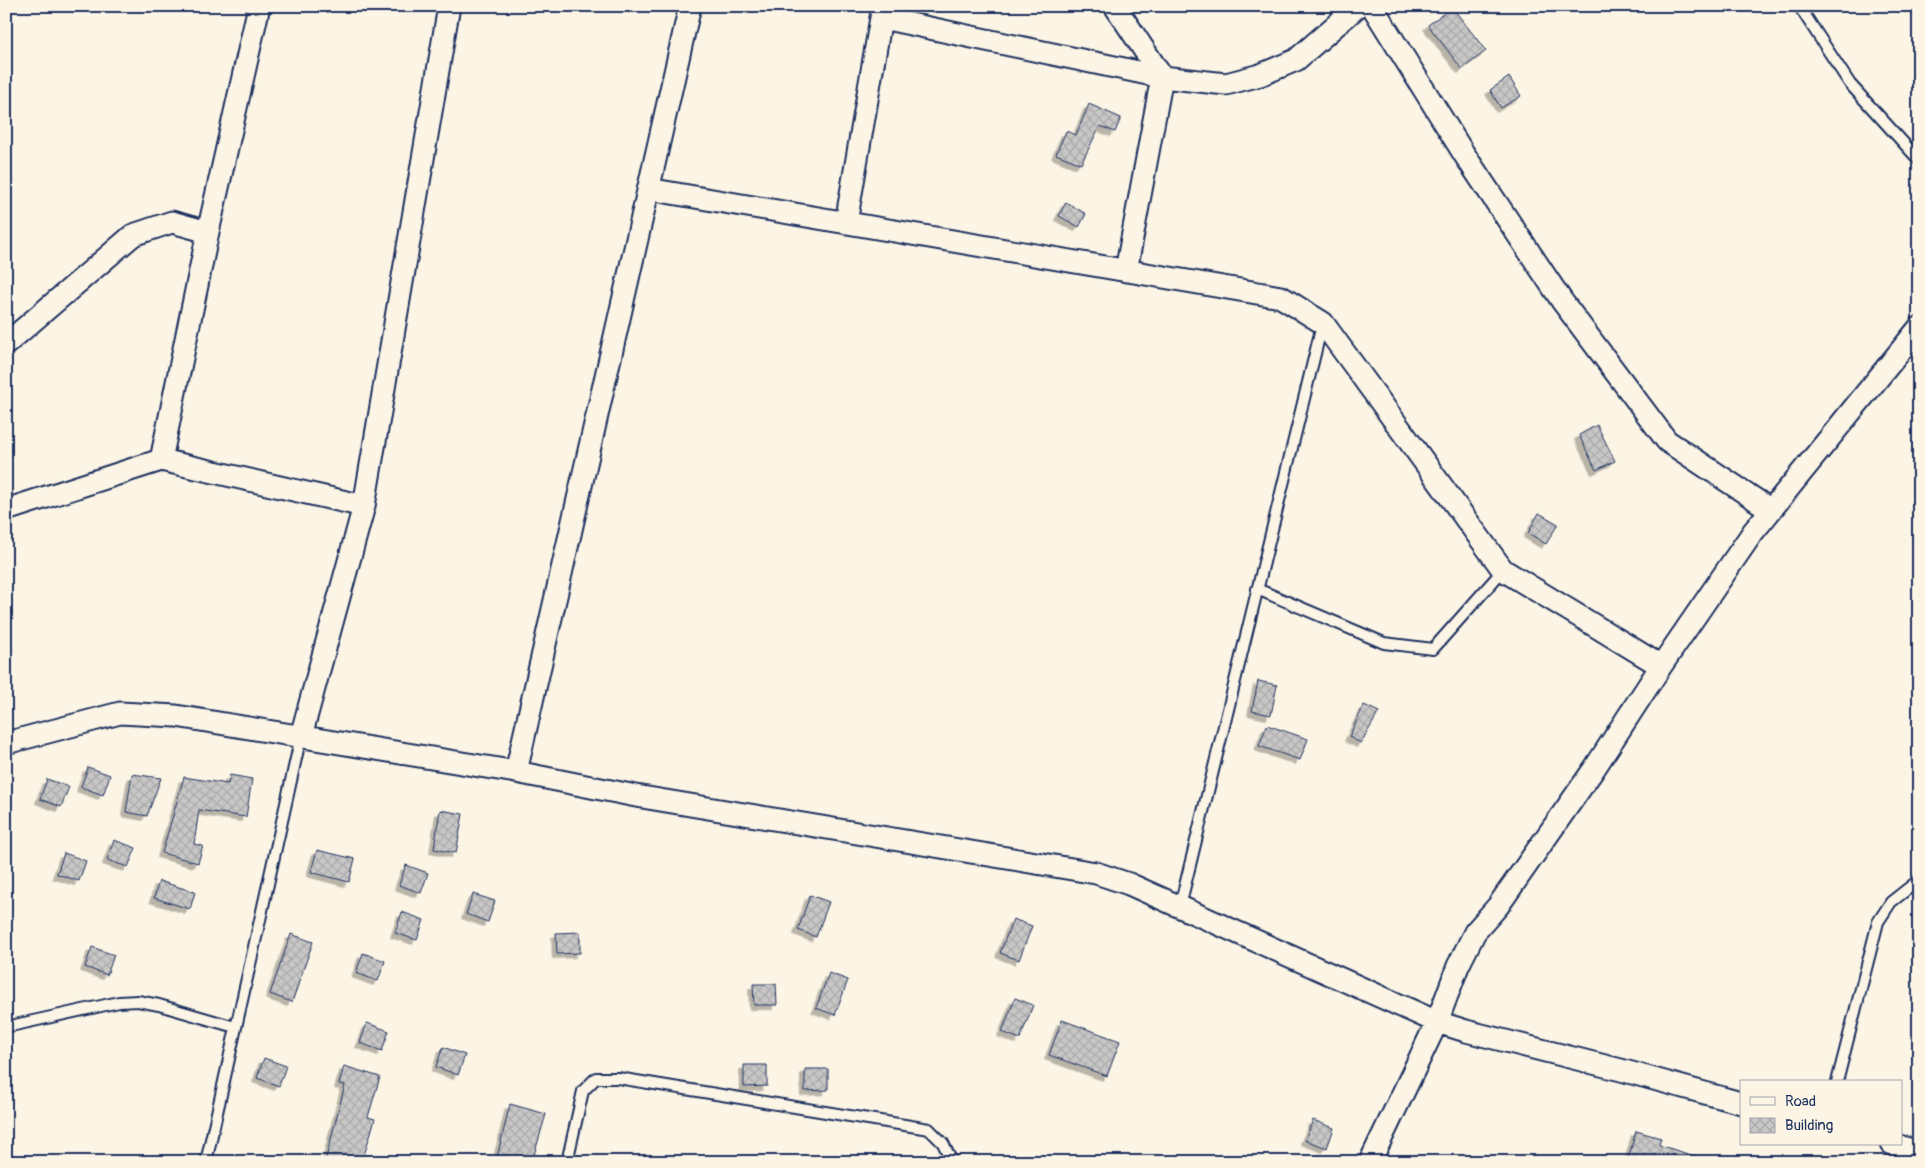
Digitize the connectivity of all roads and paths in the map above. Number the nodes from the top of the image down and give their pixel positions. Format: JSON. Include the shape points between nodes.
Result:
{"nodes":[{"id":1,"x":259,"y":6,"type":"edge"},
{"id":2,"x":450,"y":6,"type":"edge"},
{"id":3,"x":690,"y":6,"type":"edge"},
{"id":4,"x":1115,"y":6,"type":"edge"},
{"id":5,"x":1358,"y":6,"type":"edge"},
{"id":6,"x":1372,"y":6,"type":"edge"},
{"id":7,"x":1799,"y":6,"type":"edge"},
{"id":8,"x":883,"y":12,"type":"edge"},
{"id":9,"x":1162,"y":77,"type":"junction"},
{"id":10,"x":1919,"y":160,"type":"edge"},
{"id":11,"x":648,"y":189,"type":"junction"},
{"id":12,"x":846,"y":223,"type":"junction"},
{"id":13,"x":208,"y":232,"type":"junction"},
{"id":14,"x":1126,"y":271,"type":"junction"},
{"id":15,"x":1323,"y":323,"type":"junction"},
{"id":16,"x":1919,"y":328,"type":"edge"},
{"id":17,"x":6,"y":344,"type":"edge"},
{"id":18,"x":161,"y":460,"type":"junction"},
{"id":19,"x":364,"y":506,"type":"junction"},
{"id":20,"x":6,"y":510,"type":"edge"},
{"id":21,"x":1771,"y":510,"type":"junction"},
{"id":22,"x":1503,"y":570,"type":"junction"},
{"id":23,"x":1257,"y":589,"type":"junction"},
{"id":24,"x":1661,"y":666,"type":"junction"},
{"id":25,"x":301,"y":736,"type":"junction"},
{"id":26,"x":6,"y":743,"type":"edge"},
{"id":27,"x":516,"y":772,"type":"junction"},
{"id":28,"x":1919,"y":880,"type":"edge"},
{"id":29,"x":1180,"y":906,"type":"junction"},
{"id":30,"x":1437,"y":1022,"type":"junction"},
{"id":31,"x":6,"y":1027,"type":"edge"},
{"id":32,"x":235,"y":1027,"type":"junction"},
{"id":33,"x":1838,"y":1080,"type":"edge"},
{"id":34,"x":1740,"y":1103,"type":"edge"},
{"id":35,"x":1899,"y":1146,"type":"edge"},
{"id":36,"x":1919,"y":1152,"type":"edge"},
{"id":37,"x":206,"y":1162,"type":"edge"},
{"id":38,"x":568,"y":1162,"type":"edge"},
{"id":39,"x":952,"y":1162,"type":"edge"},
{"id":40,"x":1370,"y":1162,"type":"edge"}],
"edges":[{"from":1,"to":13,"type":"street"},
{"from":2,"to":19,"type":"street"},
{"from":3,"to":11,"type":"street"},
{"from":4,"to":9,"type":"street"},
{"from":5,"to":9,"type":"street","via":[[1296,60],[1260,75],[1226,84]]},
{"from":6,"to":21,"type":"street","via":[[1464,154],[1562,301],[1667,441]]},
{"from":7,"to":10,"type":"lane","via":[[1850,84]]},
{"from":8,"to":9,"type":"street"},
{"from":8,"to":12,"type":"street"},
{"from":9,"to":14,"type":"street"},
{"from":11,"to":12,"type":"street"},
{"from":11,"to":27,"type":"street"},
{"from":12,"to":14,"type":"street"},
{"from":13,"to":17,"type":"street","via":[[172,222],[133,235]]},
{"from":13,"to":18,"type":"street"},
{"from":14,"to":15,"type":"street","via":[[1281,298]]},
{"from":15,"to":22,"type":"street"},
{"from":15,"to":23,"type":"lane"},
{"from":16,"to":21,"type":"street"},
{"from":18,"to":19,"type":"street"},
{"from":18,"to":20,"type":"street"},
{"from":19,"to":25,"type":"street"},
{"from":21,"to":24,"type":"street"},
{"from":22,"to":23,"type":"lane","via":[[1433,649],[1384,643]]},
{"from":22,"to":24,"type":"street"},
{"from":23,"to":29,"type":"lane"},
{"from":24,"to":30,"type":"street","via":[[1498,906],[1475,932]]},
{"from":25,"to":26,"type":"street","via":[[176,716],[120,713]]},
{"from":25,"to":27,"type":"street"},
{"from":25,"to":32,"type":"lane"},
{"from":27,"to":29,"type":"street","via":[[1096,873]]},
{"from":28,"to":33,"type":"lane","via":[[1891,902],[1878,922]]},
{"from":29,"to":30,"type":"street"},
{"from":30,"to":34,"type":"street"},
{"from":30,"to":40,"type":"street"},
{"from":31,"to":32,"type":"lane","via":[[119,1002],[138,1001]]},
{"from":32,"to":37,"type":"lane"},
{"from":35,"to":36,"type":"street"},
{"from":38,"to":39,"type":"lane","via":[[584,1091],[596,1078],[618,1078],[929,1129],[943,1143]]}]}
